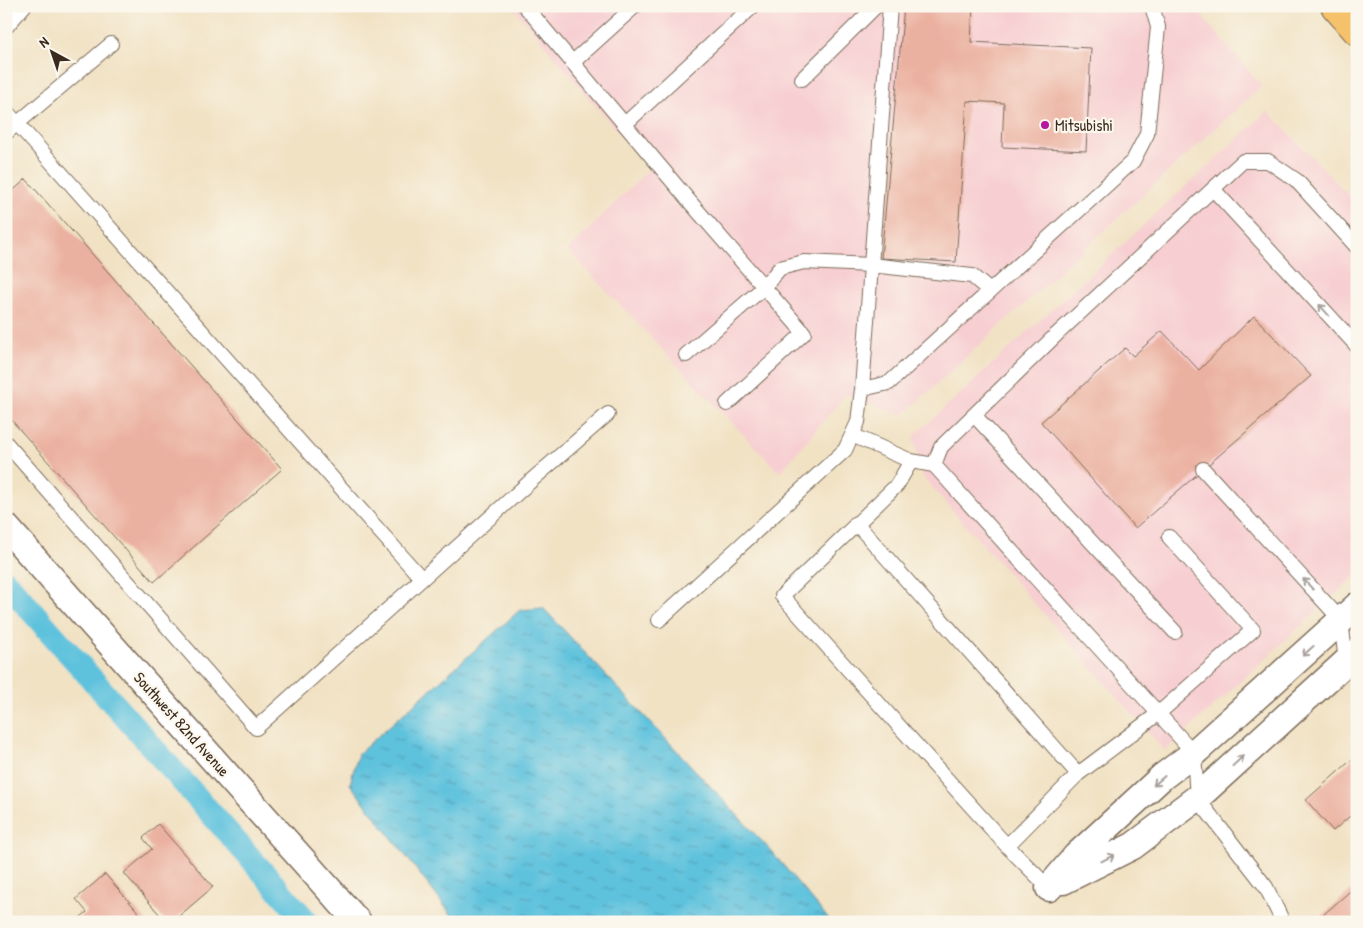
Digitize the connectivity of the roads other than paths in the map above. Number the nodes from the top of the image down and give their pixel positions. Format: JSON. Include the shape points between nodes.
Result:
{"nodes":[{"id":1,"x":24,"y":6,"type":"edge"},
{"id":2,"x":526,"y":6,"type":"edge"},
{"id":3,"x":635,"y":6,"type":"edge"},
{"id":4,"x":753,"y":6,"type":"edge"},
{"id":5,"x":876,"y":6,"type":"edge"},
{"id":6,"x":890,"y":6,"type":"edge"},
{"id":7,"x":1152,"y":6,"type":"edge"},
{"id":8,"x":1335,"y":6,"type":"edge"},
{"id":9,"x":6,"y":27,"type":"edge"},
{"id":10,"x":1357,"y":31,"type":"edge"},
{"id":11,"x":111,"y":44,"type":"dead end"},
{"id":12,"x":572,"y":62,"type":"junction"},
{"id":13,"x":802,"y":80,"type":"dead end"},
{"id":14,"x":6,"y":111,"type":"edge"},
{"id":15,"x":17,"y":124,"type":"junction"},
{"id":16,"x":625,"y":124,"type":"junction"},
{"id":17,"x":6,"y":133,"type":"edge"},
{"id":18,"x":1213,"y":188,"type":"junction"},
{"id":19,"x":1357,"y":247,"type":"edge"},
{"id":20,"x":871,"y":265,"type":"junction"},
{"id":21,"x":764,"y":287,"type":"junction"},
{"id":22,"x":990,"y":291,"type":"junction"},
{"id":23,"x":1357,"y":346,"type":"edge"},
{"id":24,"x":686,"y":356,"type":"dead end"},
{"id":25,"x":862,"y":389,"type":"junction"},
{"id":26,"x":727,"y":404,"type":"dead end"},
{"id":27,"x":608,"y":414,"type":"dead end"},
{"id":28,"x":974,"y":415,"type":"junction"},
{"id":29,"x":852,"y":435,"type":"junction"},
{"id":30,"x":6,"y":443,"type":"edge"},
{"id":31,"x":911,"y":461,"type":"junction"},
{"id":32,"x":934,"y":465,"type":"junction"},
{"id":33,"x":1203,"y":469,"type":"dead end"},
{"id":34,"x":856,"y":524,"type":"junction"},
{"id":35,"x":6,"y":527,"type":"edge"},
{"id":36,"x":1170,"y":537,"type":"dead end"},
{"id":37,"x":422,"y":579,"type":"junction"},
{"id":38,"x":1349,"y":613,"type":"edge"},
{"id":39,"x":659,"y":620,"type":"dead end"},
{"id":40,"x":1175,"y":632,"type":"dead end"},
{"id":41,"x":1353,"y":663,"type":"edge"},
{"id":42,"x":1159,"y":713,"type":"junction"},
{"id":43,"x":1194,"y":753,"type":"junction"},
{"id":44,"x":1078,"y":774,"type":"junction"},
{"id":45,"x":1197,"y":798,"type":"junction"},
{"id":46,"x":1007,"y":846,"type":"junction"},
{"id":47,"x":1049,"y":888,"type":"junction"},
{"id":48,"x":358,"y":922,"type":"edge"},
{"id":49,"x":1283,"y":922,"type":"edge"}],
"edges":[{"from":1,"to":9,"type":"lane"},
{"from":2,"to":12,"type":"lane"},
{"from":3,"to":12,"type":"lane"},
{"from":4,"to":16,"type":"lane"},
{"from":5,"to":13,"type":"lane"},
{"from":6,"to":20,"type":"lane"},
{"from":7,"to":22,"type":"lane","via":[[1158,27],[1147,134],[1133,161]]},
{"from":8,"to":10,"type":"main road"},
{"from":11,"to":15,"type":"lane"},
{"from":12,"to":16,"type":"lane"},
{"from":14,"to":15,"type":"lane"},
{"from":15,"to":17,"type":"lane"},
{"from":15,"to":37,"type":"lane"},
{"from":16,"to":21,"type":"lane"},
{"from":18,"to":19,"type":"lane","via":[[1243,161],[1268,162],[1296,180]]},
{"from":23,"to":18,"type":"lane","one_way":true},
{"from":18,"to":28,"type":"lane"},
{"from":20,"to":21,"type":"lane","via":[[804,262],[780,268]]},
{"from":20,"to":22,"type":"lane","via":[[972,276]]},
{"from":20,"to":25,"type":"lane"},
{"from":21,"to":24,"type":"lane"},
{"from":21,"to":26,"type":"lane","via":[[804,333]]},
{"from":22,"to":25,"type":"lane","via":[[889,383]]},
{"from":25,"to":29,"type":"lane","via":[[858,422]]},
{"from":27,"to":37,"type":"lane"},
{"from":28,"to":32,"type":"lane","via":[[941,447]]},
{"from":28,"to":40,"type":"lane"},
{"from":29,"to":31,"type":"lane"},
{"from":29,"to":39,"type":"lane","via":[[845,450]]},
{"from":30,"to":37,"type":"lane","via":[[256,728]]},
{"from":31,"to":32,"type":"lane"},
{"from":31,"to":34,"type":"lane","via":[[897,485]]},
{"from":32,"to":42,"type":"lane"},
{"from":38,"to":33,"type":"lane","one_way":true},
{"from":34,"to":44,"type":"lane"},
{"from":34,"to":46,"type":"lane","via":[[782,596]]},
{"from":35,"to":48,"type":"street","name":"Southwest 82nd Avenue"},
{"from":36,"to":42,"type":"lane","via":[[1253,630]]},
{"from":38,"to":41,"type":"lane"},
{"from":38,"to":43,"type":"street","one_way":true},
{"from":45,"to":41,"type":"street","one_way":true},
{"from":42,"to":43,"type":"lane"},
{"from":42,"to":44,"type":"lane"},
{"from":43,"to":45,"type":"lane"},
{"from":43,"to":47,"type":"street","one_way":true,"via":[[1076,856]]},
{"from":44,"to":46,"type":"lane"},
{"from":47,"to":45,"type":"street","one_way":true,"via":[[1133,846]]},
{"from":45,"to":49,"type":"lane","via":[[1266,887]]},
{"from":46,"to":47,"type":"lane"}]}
